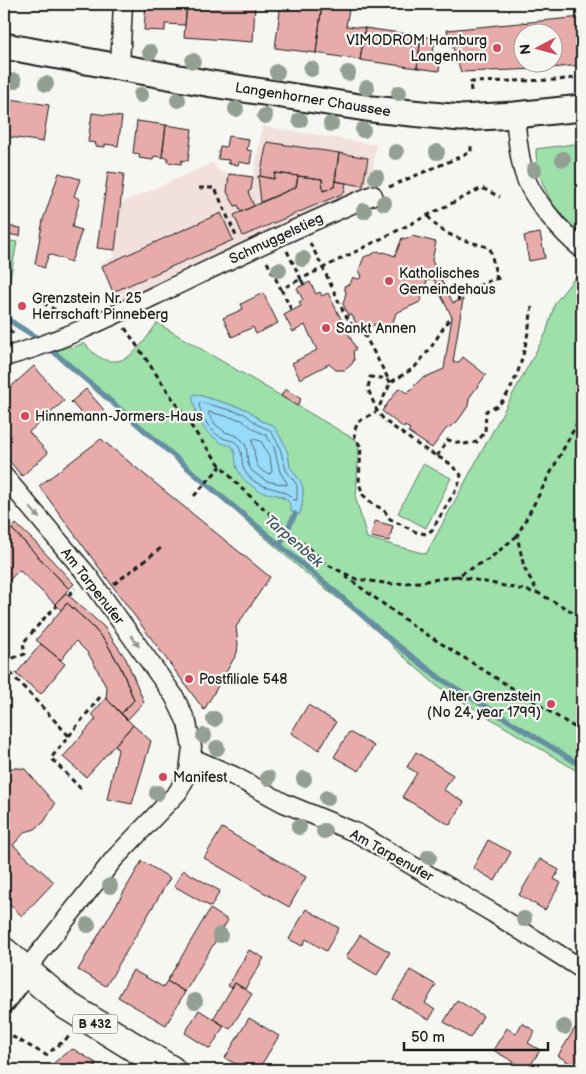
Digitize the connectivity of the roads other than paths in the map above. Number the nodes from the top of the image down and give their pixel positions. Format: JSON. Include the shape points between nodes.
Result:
{"nodes":[{"id":1,"x":123,"y":4,"type":"edge"},
{"id":2,"x":4,"y":30,"type":"edge"},
{"id":3,"x":4,"y":46,"type":"edge"},
{"id":4,"x":46,"y":54,"type":"junction"},
{"id":5,"x":4,"y":59,"type":"edge"},
{"id":6,"x":120,"y":66,"type":"junction"},
{"id":7,"x":582,"y":108,"type":"edge"},
{"id":8,"x":516,"y":115,"type":"junction"},
{"id":9,"x":372,"y":195,"type":"road end"},
{"id":10,"x":582,"y":249,"type":"edge"},
{"id":11,"x":4,"y":357,"type":"edge"},
{"id":12,"x":4,"y":476,"type":"edge"},
{"id":13,"x":192,"y":758,"type":"junction"},
{"id":14,"x":6,"y":939,"type":"edge"},
{"id":15,"x":582,"y":969,"type":"edge"},
{"id":16,"x":25,"y":971,"type":"junction"},
{"id":17,"x":4,"y":999,"type":"edge"},
{"id":18,"x":171,"y":1070,"type":"edge"}],
"edges":[{"from":1,"to":6,"type":"street"},
{"from":2,"to":4,"type":"main road","name":"Langenhorner Chaussee"},
{"from":3,"to":4,"type":"main road","name":"Langenhorner Chaussee"},
{"from":4,"to":5,"type":"main road","name":"Langenhorner Chaussee"},
{"from":4,"to":6,"type":"main road","name":"Langenhorner Chaussee"},
{"from":6,"to":8,"type":"main road","name":"Langenhorner Chaussee","via":[[372,109],[461,118]]},
{"from":7,"to":8,"type":"main road","name":"Langenhorner Chaussee"},
{"from":8,"to":10,"type":"street","via":[[524,175],[553,220]]},
{"from":9,"to":11,"type":"street","name":"Schmuggelstieg","via":[[117,314]]},
{"from":12,"to":13,"type":"street","name":"Am Tarpenufer","one_way":true,"via":[[88,576],[174,696],[191,737]]},
{"from":13,"to":15,"type":"street","name":"Am Tarpenufer","via":[[284,803],[357,833]]},
{"from":13,"to":16,"type":"street","name":"Am Tarpenufer","via":[[187,777],[178,792],[114,859]]},
{"from":14,"to":16,"type":"main road","number":"B 432"},
{"from":16,"to":17,"type":"main road"},
{"from":16,"to":18,"type":"main road","number":"B 432","via":[[82,1016]]}]}
